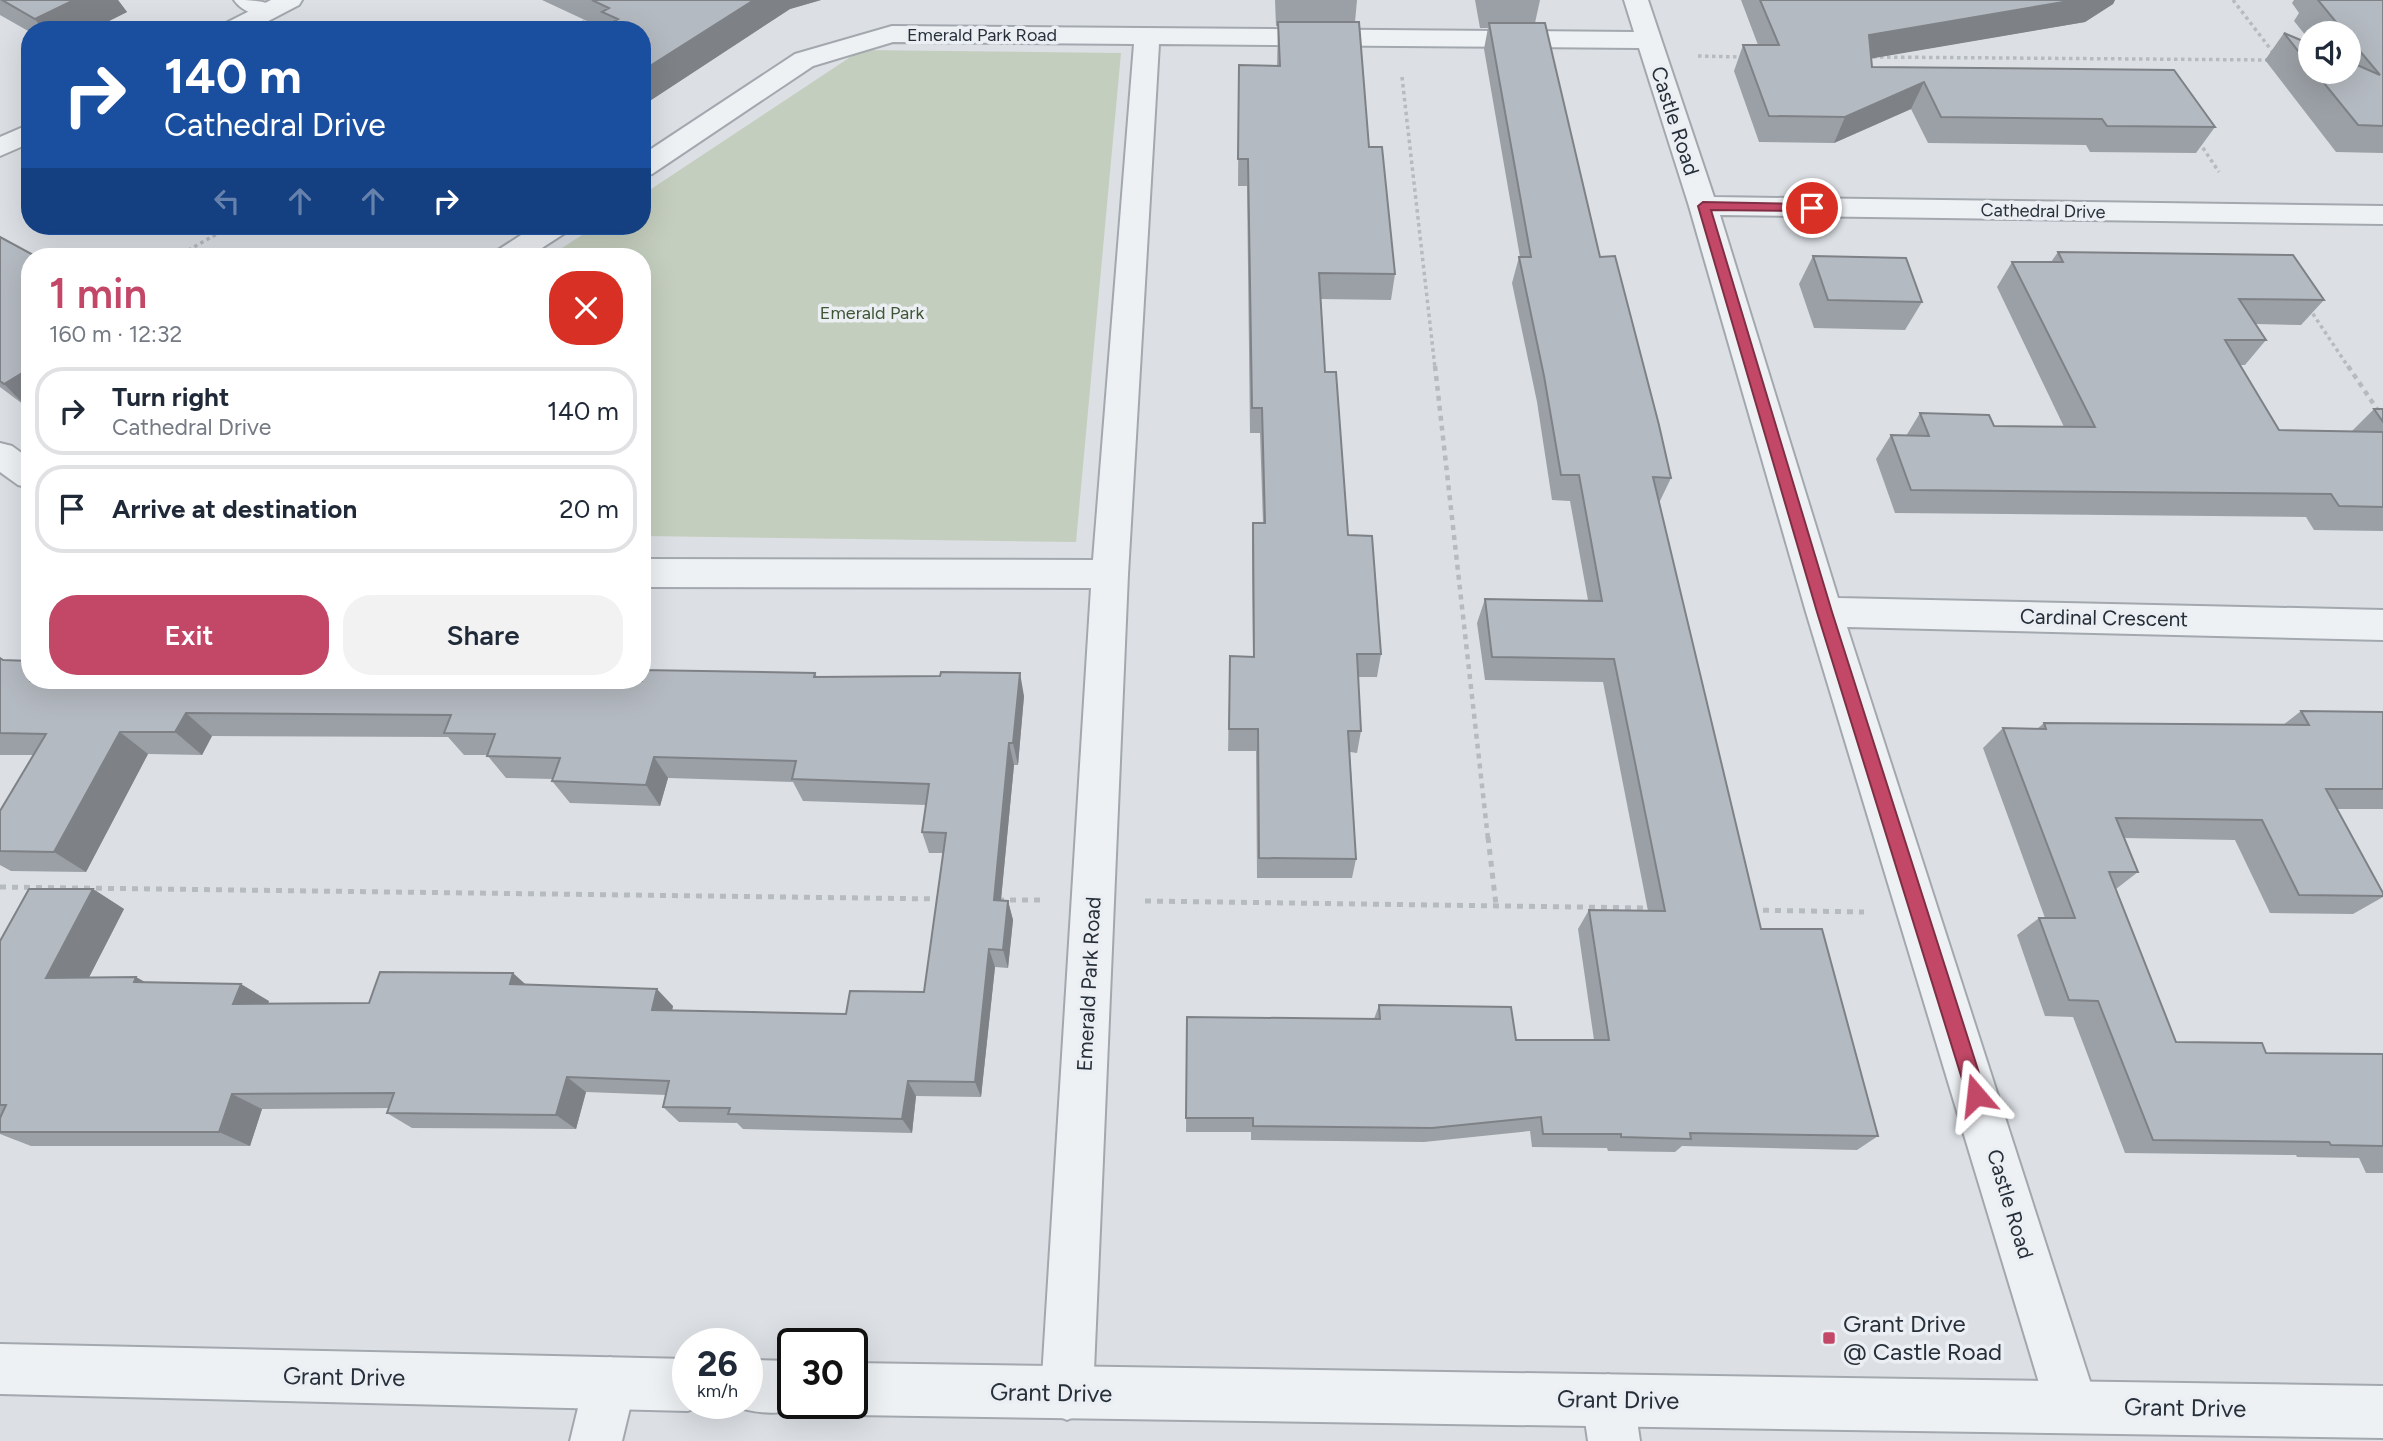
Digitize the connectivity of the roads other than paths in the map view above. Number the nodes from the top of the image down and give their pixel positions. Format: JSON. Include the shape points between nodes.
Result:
{"nodes":[{"id":1,"x":1636,"y":0,"type":"edge"},
{"id":2,"x":268,"y":4,"type":"edge"},
{"id":3,"x":244,"y":21,"type":"edge"},
{"id":4,"x":1147,"y":36,"type":"junction"},
{"id":5,"x":1651,"y":48,"type":"junction"},
{"id":6,"x":21,"y":137,"type":"edge"},
{"id":7,"x":0,"y":148,"type":"edge"},
{"id":8,"x":651,"y":162,"type":"edge"},
{"id":9,"x":1703,"y":206,"type":"junction"},
{"id":10,"x":2383,"y":215,"type":"edge"},
{"id":11,"x":541,"y":235,"type":"edge"},
{"id":12,"x":522,"y":248,"type":"edge"},
{"id":13,"x":0,"y":455,"type":"edge"},
{"id":14,"x":21,"y":470,"type":"edge"},
{"id":15,"x":651,"y":573,"type":"edge"},
{"id":16,"x":1110,"y":574,"type":"junction"},
{"id":17,"x":1824,"y":612,"type":"junction"},
{"id":18,"x":2383,"y":625,"type":"edge"},
{"id":19,"x":0,"y":1369,"type":"edge"},
{"id":20,"x":610,"y":1383,"type":"junction"},
{"id":21,"x":672,"y":1385,"type":"edge"},
{"id":22,"x":868,"y":1389,"type":"edge"},
{"id":23,"x":1067,"y":1394,"type":"junction"},
{"id":24,"x":2072,"y":1406,"type":"junction"},
{"id":25,"x":2383,"y":1412,"type":"edge"},
{"id":26,"x":1611,"y":1420,"type":"edge"},
{"id":27,"x":596,"y":1441,"type":"edge"}],
"edges":[{"from":1,"to":5,"type":"street","name":"Castle Road"},
{"from":2,"to":3,"type":"street"},
{"from":4,"to":5,"type":"street","name":"Emerald Park Road","via":[[1398,38]]},
{"from":4,"to":8,"type":"street","name":"Emerald Park Road","via":[[892,34],[804,60]]},
{"from":4,"to":16,"type":"street","name":"Emerald Park Road"},
{"from":5,"to":9,"type":"street","name":"Castle Road"},
{"from":6,"to":7,"type":"street"},
{"from":9,"to":10,"type":"street","name":"Cathedral Drive"},
{"from":9,"to":17,"type":"street","name":"Castle Road"},
{"from":11,"to":12,"type":"street"},
{"from":13,"to":14,"type":"street"},
{"from":15,"to":16,"type":"street"},
{"from":16,"to":23,"type":"street","name":"Emerald Park Road"},
{"from":17,"to":18,"type":"street","name":"Cardinal Crescent"},
{"from":17,"to":24,"type":"street","name":"Castle Road"},
{"from":19,"to":20,"type":"street","name":"Grant Drive"},
{"from":20,"to":21,"type":"street","name":"Grant Drive"},
{"from":20,"to":27,"type":"street"},
{"from":22,"to":23,"type":"street","name":"Grant Drive"},
{"from":23,"to":26,"type":"street","name":"Grant Drive"},
{"from":24,"to":25,"type":"street","name":"Grant Drive"},
{"from":24,"to":26,"type":"street","name":"Grant Drive"}]}
